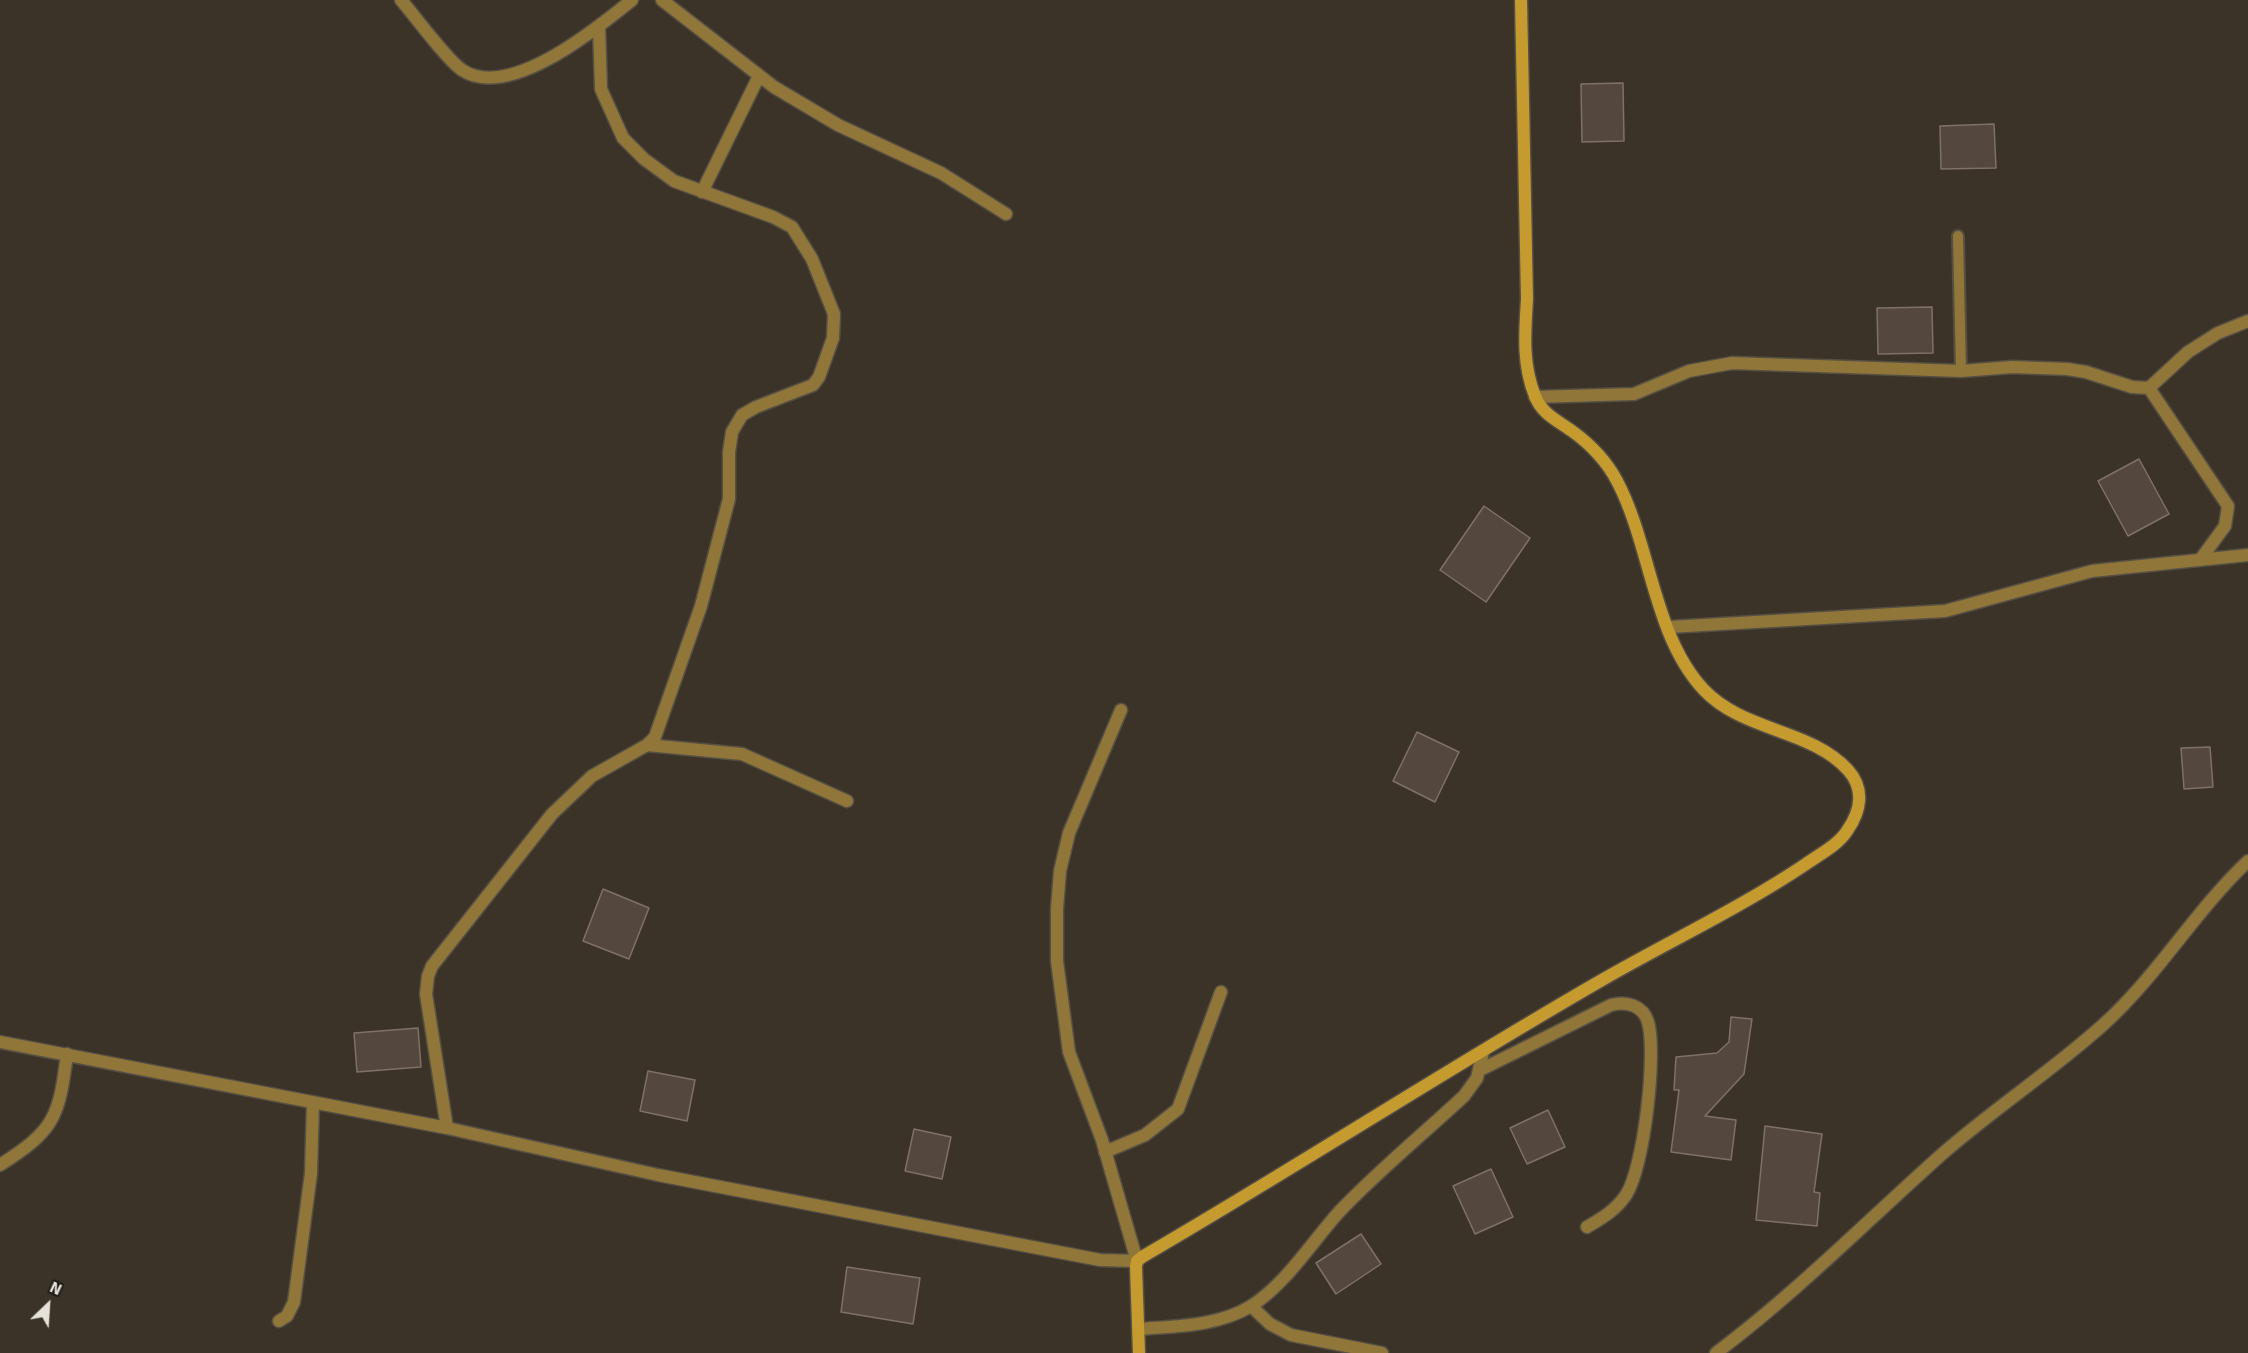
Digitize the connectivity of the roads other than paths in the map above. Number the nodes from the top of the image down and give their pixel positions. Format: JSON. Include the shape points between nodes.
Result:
{"nodes":[{"id":1,"x":401,"y":0,"type":"edge"},
{"id":2,"x":632,"y":0,"type":"edge"},
{"id":3,"x":662,"y":0,"type":"edge"},
{"id":4,"x":1521,"y":0,"type":"edge"},
{"id":5,"x":599,"y":26,"type":"junction"},
{"id":6,"x":759,"y":76,"type":"junction"},
{"id":7,"x":702,"y":192,"type":"junction"},
{"id":8,"x":1006,"y":214,"type":"dead end"},
{"id":9,"x":1958,"y":237,"type":"dead end"},
{"id":10,"x":2248,"y":321,"type":"edge"},
{"id":11,"x":1961,"y":370,"type":"junction"},
{"id":12,"x":2149,"y":388,"type":"junction"},
{"id":13,"x":1535,"y":397,"type":"junction"},
{"id":14,"x":2248,"y":555,"type":"edge"},
{"id":15,"x":2200,"y":560,"type":"junction"},
{"id":16,"x":1669,"y":627,"type":"junction"},
{"id":17,"x":1120,"y":710,"type":"dead end"},
{"id":18,"x":647,"y":745,"type":"junction"},
{"id":19,"x":847,"y":801,"type":"dead end"},
{"id":20,"x":2248,"y":861,"type":"edge"},
{"id":21,"x":1221,"y":992,"type":"dead end"},
{"id":22,"x":0,"y":1042,"type":"edge"},
{"id":23,"x":1484,"y":1052,"type":"junction"},
{"id":24,"x":67,"y":1054,"type":"junction"},
{"id":25,"x":1480,"y":1070,"type":"junction"},
{"id":26,"x":313,"y":1103,"type":"junction"},
{"id":27,"x":447,"y":1128,"type":"junction"},
{"id":28,"x":1105,"y":1152,"type":"junction"},
{"id":29,"x":0,"y":1165,"type":"edge"},
{"id":30,"x":1587,"y":1227,"type":"dead end"},
{"id":31,"x":1137,"y":1261,"type":"junction"},
{"id":32,"x":1251,"y":1306,"type":"junction"},
{"id":33,"x":279,"y":1321,"type":"dead end"},
{"id":34,"x":1140,"y":1329,"type":"junction"},
{"id":35,"x":1138,"y":1353,"type":"edge"},
{"id":36,"x":1382,"y":1353,"type":"edge"},
{"id":37,"x":1716,"y":1353,"type":"edge"}],
"edges":[{"from":1,"to":5,"type":"street","via":[[460,69],[477,77],[538,66]]},
{"from":2,"to":5,"type":"street"},
{"from":3,"to":6,"type":"street"},
{"from":4,"to":13,"type":"main road","via":[[1525,342],[1527,376]]},
{"from":5,"to":7,"type":"street","via":[[601,89],[623,138],[674,182]]},
{"from":6,"to":7,"type":"street"},
{"from":6,"to":8,"type":"street","via":[[838,125],[941,173]]},
{"from":7,"to":18,"type":"street","via":[[792,227],[812,259],[834,314],[833,338],[813,385],[756,407],[742,416],[732,432],[729,500],[700,606],[659,727]]},
{"from":9,"to":11,"type":"lane"},
{"from":10,"to":12,"type":"street","via":[[2218,333],[2188,352]]},
{"from":11,"to":12,"type":"street","via":[[2067,369]]},
{"from":11,"to":13,"type":"street","via":[[1732,363],[1689,371],[1634,394]]},
{"from":12,"to":15,"type":"street","via":[[2228,506],[2225,526]]},
{"from":13,"to":16,"type":"main road","via":[[1545,413],[1596,451],[1617,481]]},
{"from":14,"to":15,"type":"street"},
{"from":15,"to":16,"type":"street","via":[[2092,571],[1945,611]]},
{"from":16,"to":23,"type":"main road","via":[[1680,654],[1702,688],[1722,705],[1827,752],[1844,765],[1860,789],[1855,818],[1845,835],[1772,887],[1563,1002]]},
{"from":17,"to":28,"type":"street","via":[[1069,832],[1057,909],[1058,971],[1069,1052]]},
{"from":18,"to":19,"type":"street","via":[[742,754]]},
{"from":18,"to":27,"type":"street","via":[[592,776],[552,814],[432,966],[426,994]]},
{"from":20,"to":37,"type":"street","via":[[2105,1023],[1944,1153],[1773,1310]]},
{"from":21,"to":28,"type":"street","via":[[1178,1109],[1145,1135]]},
{"from":22,"to":24,"type":"street"},
{"from":23,"to":25,"type":"street"},
{"from":23,"to":31,"type":"main road"},
{"from":24,"to":26,"type":"street"},
{"from":24,"to":29,"type":"street","via":[[56,1114],[34,1140]]},
{"from":25,"to":30,"type":"street","via":[[1611,1005],[1631,1004],[1648,1021],[1646,1126],[1636,1174],[1627,1194],[1614,1209]]},
{"from":25,"to":32,"type":"street","via":[[1464,1096],[1347,1205],[1271,1291]]},
{"from":26,"to":27,"type":"street"},
{"from":26,"to":33,"type":"street","via":[[310,1173],[294,1302]]},
{"from":27,"to":31,"type":"street","via":[[658,1175],[1100,1260]]},
{"from":28,"to":31,"type":"street"},
{"from":31,"to":34,"type":"main road"},
{"from":32,"to":34,"type":"street","via":[[1208,1322]]},
{"from":32,"to":36,"type":"street","via":[[1270,1324],[1291,1335]]},
{"from":34,"to":35,"type":"main road"}]}
